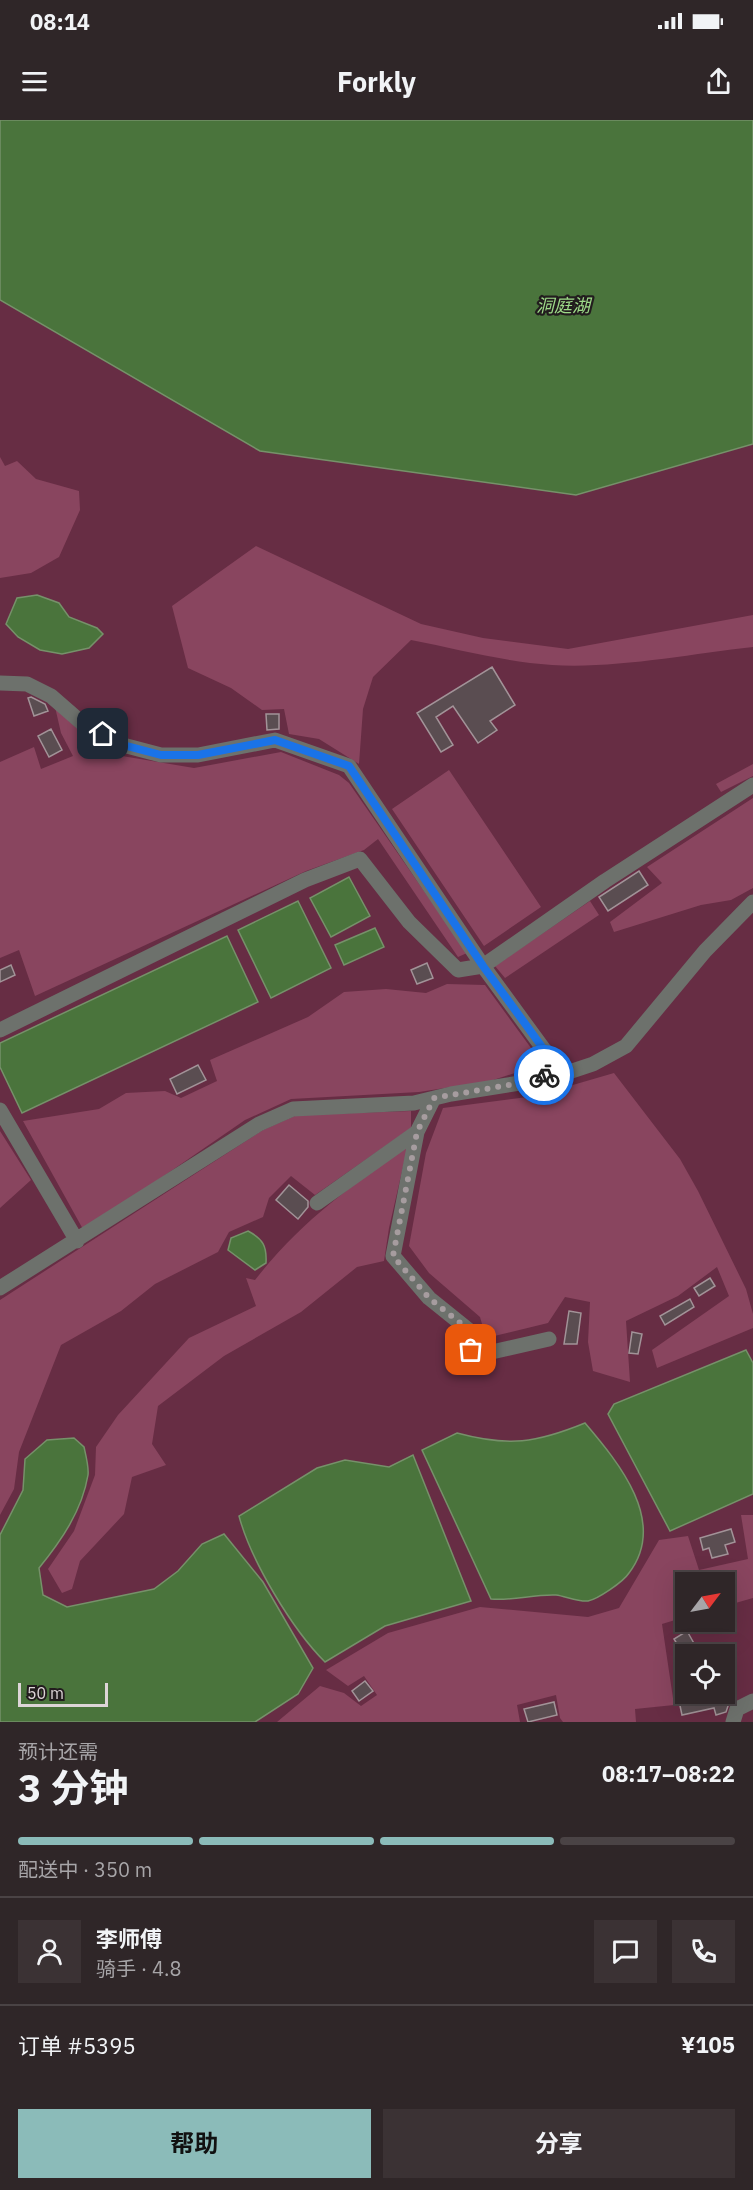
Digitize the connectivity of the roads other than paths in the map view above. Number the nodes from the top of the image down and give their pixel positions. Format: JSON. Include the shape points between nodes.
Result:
{"nodes":[{"id":1,"x":0,"y":683,"type":"edge"},
{"id":2,"x":753,"y":785,"type":"edge"},
{"id":3,"x":753,"y":903,"type":"edge"},
{"id":4,"x":483,"y":966,"type":"junction"},
{"id":5,"x":0,"y":1030,"type":"edge"},
{"id":6,"x":552,"y":1072,"type":"junction"},
{"id":7,"x":434,"y":1098,"type":"junction"},
{"id":8,"x":0,"y":1110,"type":"edge"},
{"id":9,"x":417,"y":1132,"type":"junction"},
{"id":10,"x":317,"y":1203,"type":"dead end"},
{"id":11,"x":77,"y":1241,"type":"junction"},
{"id":12,"x":0,"y":1288,"type":"edge"},
{"id":13,"x":549,"y":1339,"type":"dead end"},
{"id":14,"x":753,"y":1701,"type":"edge"},
{"id":15,"x":733,"y":1722,"type":"edge"}],
"edges":[{"from":1,"to":4,"type":"street","via":[[27,684],[51,696],[82,723],[123,745],[161,755],[198,755],[275,740],[349,766]]},
{"from":2,"to":4,"type":"street"},
{"from":3,"to":6,"type":"street","via":[[705,951],[626,1046],[593,1064],[566,1073]]},
{"from":4,"to":5,"type":"street","via":[[458,970],[408,922],[360,859],[305,880]]},
{"from":4,"to":6,"type":"street","via":[[545,1051]]},
{"from":6,"to":7,"type":"street","via":[[520,1083]]},
{"from":7,"to":9,"type":"street"},
{"from":7,"to":11,"type":"street","via":[[414,1103],[293,1108],[259,1124]]},
{"from":8,"to":11,"type":"street"},
{"from":9,"to":10,"type":"street"},
{"from":9,"to":13,"type":"street","via":[[393,1256],[429,1298],[470,1331],[471,1350],[483,1354]]},
{"from":11,"to":12,"type":"street"},
{"from":14,"to":15,"type":"street","via":[[737,1709]]}]}
